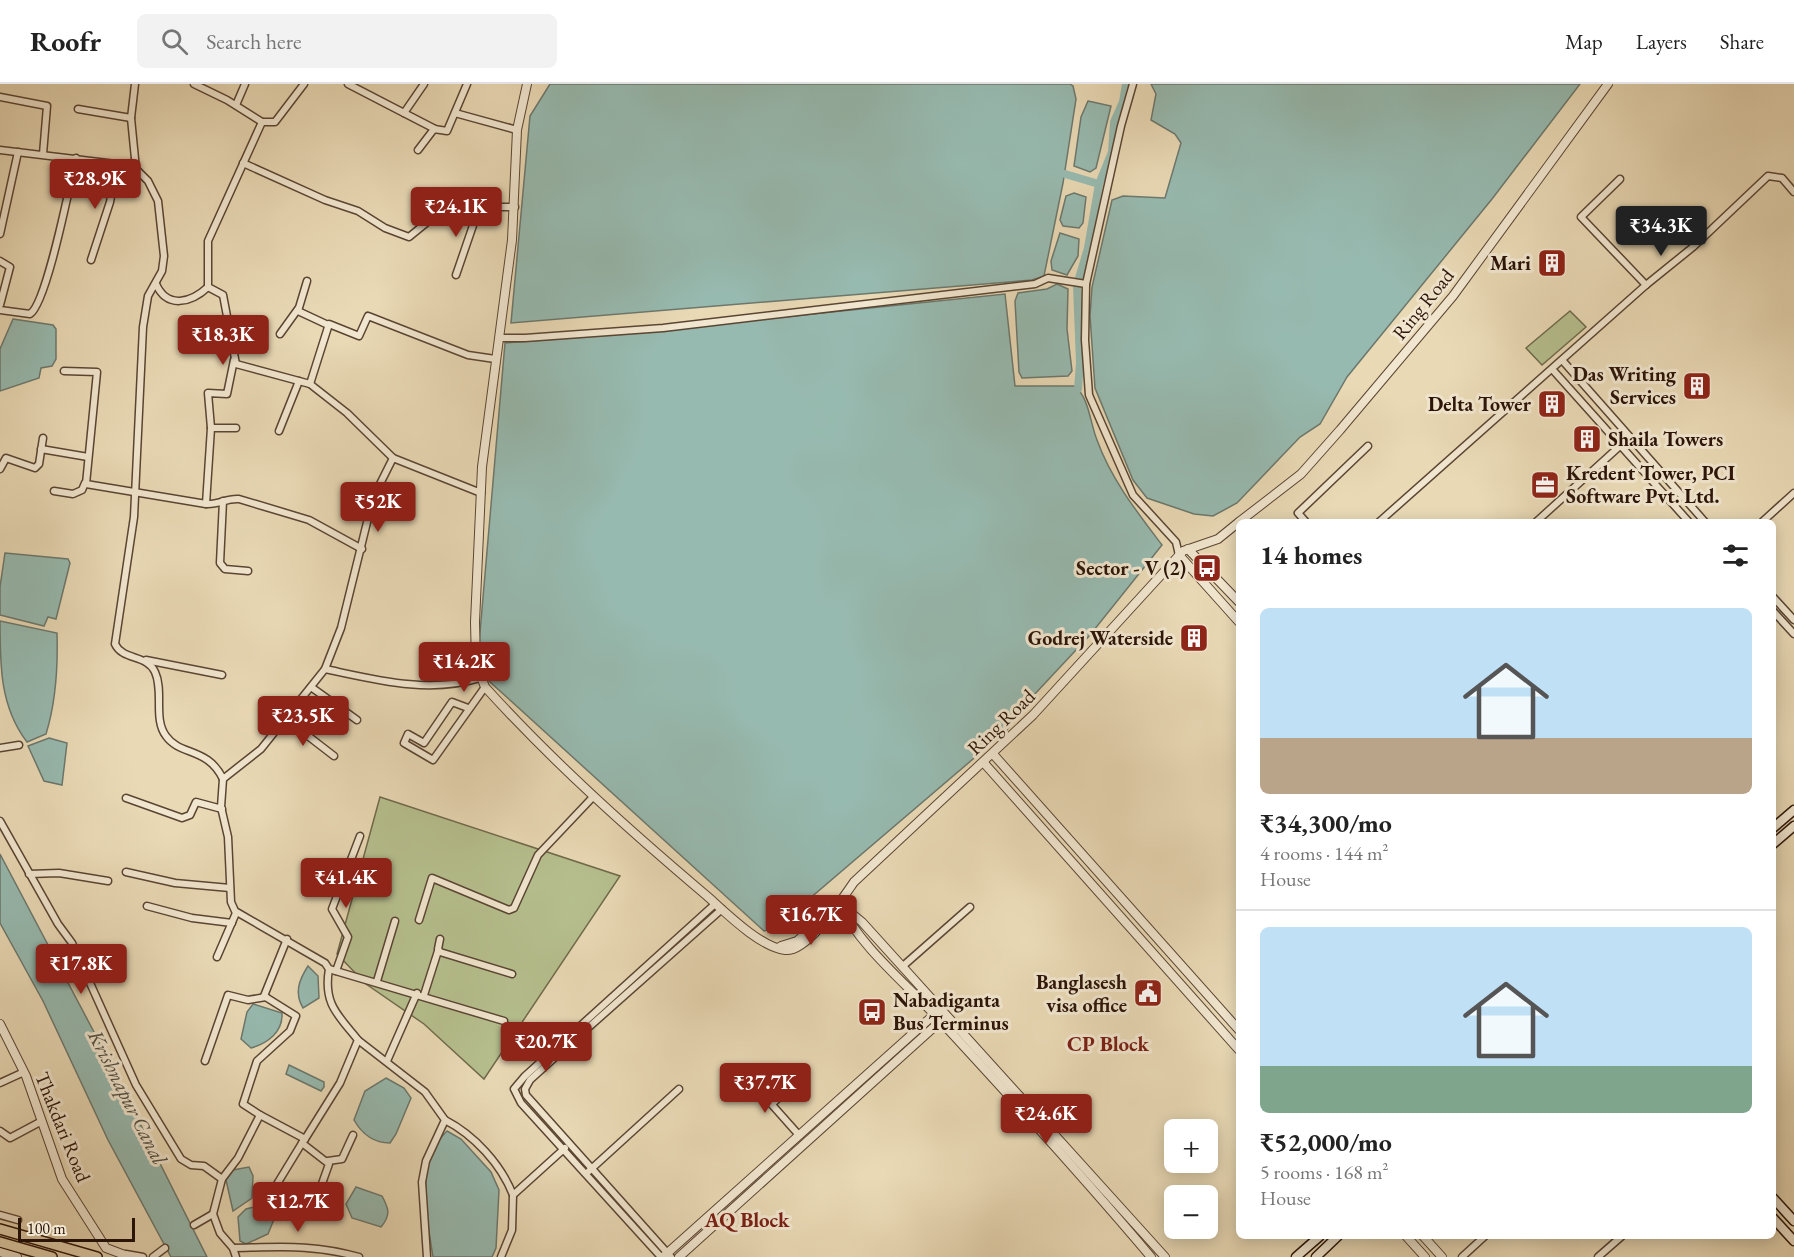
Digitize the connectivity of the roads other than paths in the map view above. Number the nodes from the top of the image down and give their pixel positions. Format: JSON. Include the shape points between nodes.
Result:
{"nodes":[{"id":1,"x":135,"y":84,"type":"edge"},
{"id":2,"x":194,"y":84,"type":"edge"},
{"id":3,"x":245,"y":84,"type":"edge"},
{"id":4,"x":304,"y":84,"type":"edge"},
{"id":5,"x":348,"y":84,"type":"edge"},
{"id":6,"x":424,"y":84,"type":"edge"},
{"id":7,"x":467,"y":84,"type":"edge"},
{"id":8,"x":527,"y":84,"type":"edge"},
{"id":9,"x":1133,"y":84,"type":"edge"},
{"id":10,"x":1608,"y":84,"type":"edge"},
{"id":11,"x":0,"y":97,"type":"edge"},
{"id":12,"x":236,"y":105,"type":"junction"},
{"id":13,"x":78,"y":109,"type":"dead end"},
{"id":14,"x":404,"y":113,"type":"junction"},
{"id":15,"x":455,"y":113,"type":"junction"},
{"id":16,"x":131,"y":118,"type":"junction"},
{"id":17,"x":262,"y":122,"type":"junction"},
{"id":18,"x":435,"y":129,"type":"junction"},
{"id":19,"x":517,"y":130,"type":"junction"},
{"id":20,"x":0,"y":150,"type":"edge"},
{"id":21,"x":418,"y":150,"type":"dead end"},
{"id":22,"x":18,"y":152,"type":"junction"},
{"id":23,"x":43,"y":154,"type":"junction"},
{"id":24,"x":76,"y":158,"type":"junction"},
{"id":25,"x":243,"y":163,"type":"junction"},
{"id":26,"x":117,"y":164,"type":"junction"},
{"id":27,"x":135,"y":169,"type":"junction"},
{"id":28,"x":1620,"y":179,"type":"dead end"},
{"id":29,"x":1794,"y":192,"type":"edge"},
{"id":30,"x":515,"y":207,"type":"junction"},
{"id":31,"x":479,"y":208,"type":"junction"},
{"id":32,"x":0,"y":234,"type":"edge"},
{"id":33,"x":91,"y":260,"type":"dead end"},
{"id":34,"x":0,"y":261,"type":"edge"},
{"id":35,"x":456,"y":275,"type":"dead end"},
{"id":36,"x":306,"y":282,"type":"dead end"},
{"id":37,"x":156,"y":284,"type":"junction"},
{"id":38,"x":1084,"y":284,"type":"junction"},
{"id":39,"x":1646,"y":285,"type":"junction"},
{"id":40,"x":208,"y":287,"type":"junction"},
{"id":41,"x":0,"y":305,"type":"edge"},
{"id":42,"x":298,"y":309,"type":"junction"},
{"id":43,"x":0,"y":310,"type":"edge"},
{"id":44,"x":328,"y":325,"type":"junction"},
{"id":45,"x":280,"y":334,"type":"dead end"},
{"id":46,"x":500,"y":338,"type":"junction"},
{"id":47,"x":495,"y":359,"type":"junction"},
{"id":48,"x":234,"y":360,"type":"junction"},
{"id":49,"x":1562,"y":360,"type":"junction"},
{"id":50,"x":1551,"y":369,"type":"junction"},
{"id":51,"x":64,"y":371,"type":"dead end"},
{"id":52,"x":298,"y":381,"type":"junction"},
{"id":53,"x":310,"y":384,"type":"junction"},
{"id":54,"x":211,"y":428,"type":"junction"},
{"id":55,"x":236,"y":428,"type":"dead end"},
{"id":56,"x":279,"y":431,"type":"dead end"},
{"id":57,"x":43,"y":438,"type":"dead end"},
{"id":58,"x":1621,"y":445,"type":"junction"},
{"id":59,"x":1368,"y":446,"type":"dead end"},
{"id":60,"x":41,"y":449,"type":"junction"},
{"id":61,"x":88,"y":457,"type":"junction"},
{"id":62,"x":393,"y":458,"type":"junction"},
{"id":63,"x":0,"y":469,"type":"edge"},
{"id":64,"x":85,"y":483,"type":"junction"},
{"id":65,"x":54,"y":491,"type":"dead end"},
{"id":66,"x":1794,"y":492,"type":"edge"},
{"id":67,"x":136,"y":494,"type":"junction"},
{"id":68,"x":481,"y":494,"type":"junction"},
{"id":69,"x":223,"y":501,"type":"junction"},
{"id":70,"x":206,"y":504,"type":"junction"},
{"id":71,"x":1243,"y":519,"type":"edge"},
{"id":72,"x":1303,"y":519,"type":"edge"},
{"id":73,"x":1382,"y":519,"type":"edge"},
{"id":74,"x":1539,"y":519,"type":"edge"},
{"id":75,"x":1686,"y":519,"type":"edge"},
{"id":76,"x":1702,"y":519,"type":"edge"},
{"id":77,"x":1765,"y":519,"type":"edge"},
{"id":78,"x":1236,"y":524,"type":"edge"},
{"id":79,"x":1176,"y":542,"type":"junction"},
{"id":80,"x":362,"y":549,"type":"junction"},
{"id":81,"x":1188,"y":549,"type":"junction"},
{"id":82,"x":1179,"y":555,"type":"junction"},
{"id":83,"x":248,"y":571,"type":"dead end"},
{"id":84,"x":1236,"y":599,"type":"edge"},
{"id":85,"x":1776,"y":600,"type":"edge"},
{"id":86,"x":1776,"y":614,"type":"edge"},
{"id":87,"x":1236,"y":619,"type":"edge"},
{"id":88,"x":1794,"y":620,"type":"edge"},
{"id":89,"x":1794,"y":634,"type":"edge"},
{"id":90,"x":144,"y":660,"type":"junction"},
{"id":91,"x":325,"y":669,"type":"junction"},
{"id":92,"x":222,"y":675,"type":"dead end"},
{"id":93,"x":480,"y":678,"type":"junction"},
{"id":94,"x":311,"y":687,"type":"junction"},
{"id":95,"x":484,"y":687,"type":"junction"},
{"id":96,"x":468,"y":708,"type":"junction"},
{"id":97,"x":286,"y":719,"type":"junction"},
{"id":98,"x":357,"y":720,"type":"dead end"},
{"id":99,"x":19,"y":745,"type":"dead end"},
{"id":100,"x":0,"y":748,"type":"edge"},
{"id":101,"x":993,"y":754,"type":"junction"},
{"id":102,"x":334,"y":756,"type":"dead end"},
{"id":103,"x":984,"y":763,"type":"junction"},
{"id":104,"x":223,"y":779,"type":"junction"},
{"id":105,"x":126,"y":798,"type":"dead end"},
{"id":106,"x":592,"y":798,"type":"junction"},
{"id":107,"x":222,"y":809,"type":"junction"},
{"id":108,"x":1794,"y":810,"type":"edge"},
{"id":109,"x":0,"y":821,"type":"edge"},
{"id":110,"x":1053,"y":823,"type":"junction"},
{"id":111,"x":1776,"y":825,"type":"edge"},
{"id":112,"x":1794,"y":826,"type":"edge"},
{"id":113,"x":1044,"y":832,"type":"junction"},
{"id":114,"x":360,"y":836,"type":"dead end"},
{"id":115,"x":1776,"y":841,"type":"edge"},
{"id":116,"x":1097,"y":871,"type":"junction"},
{"id":117,"x":126,"y":872,"type":"dead end"},
{"id":118,"x":29,"y":874,"type":"junction"},
{"id":119,"x":1087,"y":880,"type":"junction"},
{"id":120,"x":108,"y":881,"type":"dead end"},
{"id":121,"x":230,"y":888,"type":"junction"},
{"id":122,"x":840,"y":904,"type":"junction"},
{"id":123,"x":147,"y":906,"type":"dead end"},
{"id":124,"x":719,"y":906,"type":"junction"},
{"id":125,"x":970,"y":907,"type":"dead end"},
{"id":126,"x":236,"y":913,"type":"junction"},
{"id":127,"x":419,"y":920,"type":"dead end"},
{"id":128,"x":395,"y":921,"type":"dead end"},
{"id":129,"x":232,"y":923,"type":"junction"},
{"id":130,"x":287,"y":939,"type":"junction"},
{"id":131,"x":440,"y":939,"type":"dead end"},
{"id":132,"x":438,"y":951,"type":"junction"},
{"id":133,"x":217,"y":957,"type":"dead end"},
{"id":134,"x":903,"y":966,"type":"junction"},
{"id":135,"x":329,"y":969,"type":"junction"},
{"id":136,"x":336,"y":971,"type":"junction"},
{"id":137,"x":512,"y":974,"type":"dead end"},
{"id":138,"x":377,"y":981,"type":"junction"},
{"id":139,"x":421,"y":994,"type":"junction"},
{"id":140,"x":266,"y":997,"type":"junction"},
{"id":141,"x":937,"y":1011,"type":"junction"},
{"id":142,"x":944,"y":1018,"type":"junction"},
{"id":143,"x":504,"y":1021,"type":"dead end"},
{"id":144,"x":0,"y":1023,"type":"edge"},
{"id":145,"x":1236,"y":1027,"type":"edge"},
{"id":146,"x":358,"y":1041,"type":"junction"},
{"id":147,"x":1236,"y":1047,"type":"edge"},
{"id":148,"x":206,"y":1061,"type":"dead end"},
{"id":149,"x":387,"y":1061,"type":"junction"},
{"id":150,"x":24,"y":1072,"type":"junction"},
{"id":151,"x":749,"y":1079,"type":"dead end"},
{"id":152,"x":0,"y":1083,"type":"edge"},
{"id":153,"x":789,"y":1088,"type":"dead end"},
{"id":154,"x":680,"y":1089,"type":"dead end"},
{"id":155,"x":772,"y":1104,"type":"junction"},
{"id":156,"x":260,"y":1115,"type":"junction"},
{"id":157,"x":445,"y":1120,"type":"junction"},
{"id":158,"x":40,"y":1122,"type":"junction"},
{"id":159,"x":0,"y":1131,"type":"edge"},
{"id":160,"x":798,"y":1134,"type":"junction"},
{"id":161,"x":353,"y":1135,"type":"dead end"},
{"id":162,"x":304,"y":1141,"type":"junction"},
{"id":163,"x":570,"y":1144,"type":"junction"},
{"id":164,"x":1063,"y":1144,"type":"junction"},
{"id":165,"x":564,"y":1150,"type":"junction"},
{"id":166,"x":1055,"y":1150,"type":"junction"},
{"id":167,"x":778,"y":1153,"type":"junction"},
{"id":168,"x":328,"y":1161,"type":"junction"},
{"id":169,"x":786,"y":1161,"type":"junction"},
{"id":170,"x":592,"y":1168,"type":"junction"},
{"id":171,"x":586,"y":1174,"type":"junction"},
{"id":172,"x":222,"y":1179,"type":"junction"},
{"id":173,"x":277,"y":1184,"type":"dead end"},
{"id":174,"x":513,"y":1195,"type":"junction"},
{"id":175,"x":1776,"y":1201,"type":"edge"},
{"id":176,"x":314,"y":1206,"type":"dead end"},
{"id":177,"x":711,"y":1213,"type":"junction"},
{"id":178,"x":213,"y":1214,"type":"junction"},
{"id":179,"x":0,"y":1215,"type":"edge"},
{"id":180,"x":18,"y":1220,"type":"dead end"},
{"id":181,"x":719,"y":1221,"type":"junction"},
{"id":182,"x":1776,"y":1221,"type":"edge"},
{"id":183,"x":1794,"y":1221,"type":"edge"},
{"id":184,"x":194,"y":1225,"type":"dead end"},
{"id":185,"x":0,"y":1229,"type":"edge"},
{"id":186,"x":1317,"y":1239,"type":"edge"},
{"id":187,"x":1335,"y":1239,"type":"edge"},
{"id":188,"x":1409,"y":1239,"type":"edge"},
{"id":189,"x":1426,"y":1239,"type":"edge"},
{"id":190,"x":1482,"y":1239,"type":"edge"},
{"id":191,"x":1619,"y":1239,"type":"edge"},
{"id":192,"x":1794,"y":1241,"type":"edge"},
{"id":193,"x":0,"y":1242,"type":"edge"},
{"id":194,"x":1153,"y":1244,"type":"junction"},
{"id":195,"x":165,"y":1248,"type":"dead end"},
{"id":196,"x":233,"y":1248,"type":"junction"},
{"id":197,"x":0,"y":1252,"type":"edge"},
{"id":198,"x":118,"y":1253,"type":"junction"},
{"id":199,"x":1148,"y":1254,"type":"edge"},
{"id":200,"x":666,"y":1256,"type":"edge"},
{"id":201,"x":17,"y":1257,"type":"edge"},
{"id":202,"x":52,"y":1257,"type":"edge"},
{"id":203,"x":97,"y":1257,"type":"edge"},
{"id":204,"x":130,"y":1257,"type":"edge"},
{"id":205,"x":143,"y":1257,"type":"edge"},
{"id":206,"x":153,"y":1257,"type":"edge"},
{"id":207,"x":236,"y":1257,"type":"edge"},
{"id":208,"x":359,"y":1257,"type":"edge"},
{"id":209,"x":427,"y":1257,"type":"edge"},
{"id":210,"x":501,"y":1257,"type":"edge"},
{"id":211,"x":680,"y":1257,"type":"edge"},
{"id":212,"x":1166,"y":1257,"type":"edge"},
{"id":213,"x":1296,"y":1257,"type":"edge"},
{"id":214,"x":1316,"y":1257,"type":"edge"},
{"id":215,"x":1425,"y":1257,"type":"edge"},
{"id":216,"x":1442,"y":1257,"type":"edge"},
{"id":217,"x":1462,"y":1257,"type":"edge"},
{"id":218,"x":1598,"y":1257,"type":"edge"}],
"edges":[{"from":1,"to":16,"type":"street"},
{"from":2,"to":12,"type":"street"},
{"from":3,"to":12,"type":"street"},
{"from":4,"to":17,"type":"street","via":[[275,122]]},
{"from":5,"to":14,"type":"street"},
{"from":6,"to":14,"type":"street"},
{"from":7,"to":15,"type":"street"},
{"from":8,"to":19,"type":"street"},
{"from":9,"to":38,"type":"street"},
{"from":10,"to":71,"type":"street","name":"Ring Road","via":[[1453,296],[1301,474]]},
{"from":11,"to":23,"type":"street","via":[[47,106]]},
{"from":12,"to":17,"type":"street"},
{"from":13,"to":16,"type":"street"},
{"from":14,"to":18,"type":"street"},
{"from":15,"to":18,"type":"street","via":[[446,132]]},
{"from":15,"to":19,"type":"street"},
{"from":16,"to":27,"type":"street"},
{"from":17,"to":25,"type":"street"},
{"from":18,"to":21,"type":"street"},
{"from":19,"to":30,"type":"street"},
{"from":20,"to":22,"type":"street"},
{"from":22,"to":23,"type":"street"},
{"from":22,"to":32,"type":"street"},
{"from":23,"to":24,"type":"street"},
{"from":24,"to":26,"type":"street"},
{"from":24,"to":43,"type":"street","via":[[36,309],[30,314]]},
{"from":25,"to":31,"type":"street","via":[[409,237],[436,215],[449,216],[467,207]]},
{"from":25,"to":40,"type":"street","via":[[208,241]]},
{"from":26,"to":27,"type":"street"},
{"from":26,"to":33,"type":"street","via":[[110,202]]},
{"from":27,"to":37,"type":"street","via":[[148,181],[158,201],[164,256]]},
{"from":28,"to":39,"type":"street","via":[[1581,217]]},
{"from":29,"to":39,"type":"street","via":[[1782,178],[1768,176]]},
{"from":30,"to":31,"type":"street"},
{"from":30,"to":46,"type":"street"},
{"from":31,"to":35,"type":"street"},
{"from":34,"to":41,"type":"street","via":[[10,267]]},
{"from":36,"to":42,"type":"street"},
{"from":37,"to":40,"type":"street","via":[[161,295],[182,302]]},
{"from":37,"to":67,"type":"street","via":[[148,296],[143,327]]},
{"from":38,"to":46,"type":"street","via":[[1048,278],[1035,284],[663,328]]},
{"from":38,"to":79,"type":"street","via":[[1089,395],[1133,495]]},
{"from":39,"to":49,"type":"street"},
{"from":40,"to":48,"type":"street","via":[[222,295]]},
{"from":42,"to":44,"type":"street"},
{"from":42,"to":45,"type":"street"},
{"from":44,"to":47,"type":"street","via":[[359,336],[370,316],[468,355]]},
{"from":44,"to":53,"type":"street"},
{"from":46,"to":47,"type":"street"},
{"from":47,"to":68,"type":"street"},
{"from":48,"to":52,"type":"street","via":[[240,367]]},
{"from":48,"to":54,"type":"street","via":[[227,394],[208,393]]},
{"from":49,"to":50,"type":"street"},
{"from":49,"to":76,"type":"street"},
{"from":50,"to":58,"type":"street"},
{"from":50,"to":73,"type":"street"},
{"from":51,"to":61,"type":"street","via":[[97,372]]},
{"from":52,"to":53,"type":"street"},
{"from":52,"to":56,"type":"street"},
{"from":53,"to":62,"type":"street"},
{"from":54,"to":55,"type":"street"},
{"from":54,"to":70,"type":"street"},
{"from":57,"to":60,"type":"street"},
{"from":58,"to":74,"type":"street"},
{"from":58,"to":75,"type":"street"},
{"from":59,"to":72,"type":"street","via":[[1298,513]]},
{"from":60,"to":61,"type":"street"},
{"from":60,"to":63,"type":"street","via":[[35,468],[6,458]]},
{"from":61,"to":64,"type":"street"},
{"from":62,"to":68,"type":"street"},
{"from":62,"to":80,"type":"street","via":[[374,498]]},
{"from":64,"to":65,"type":"street","via":[[82,490],[73,494]]},
{"from":64,"to":67,"type":"street"},
{"from":66,"to":77,"type":"street"},
{"from":67,"to":70,"type":"street"},
{"from":67,"to":90,"type":"street","via":[[114,639],[121,653]]},
{"from":68,"to":93,"type":"street","via":[[475,622]]},
{"from":69,"to":70,"type":"street"},
{"from":69,"to":80,"type":"street","via":[[239,499],[290,513]]},
{"from":69,"to":83,"type":"street","via":[[220,563],[225,568]]},
{"from":78,"to":81,"type":"street","name":"Ring Road","via":[[1218,539]]},
{"from":79,"to":81,"type":"street"},
{"from":79,"to":82,"type":"street"},
{"from":80,"to":91,"type":"street","via":[[341,628]]},
{"from":81,"to":82,"type":"street","name":"Ring Road"},
{"from":81,"to":84,"type":"street"},
{"from":82,"to":87,"type":"street"},
{"from":82,"to":101,"type":"street","name":"Ring Road"},
{"from":85,"to":88,"type":"street"},
{"from":86,"to":89,"type":"street"},
{"from":90,"to":92,"type":"street"},
{"from":90,"to":104,"type":"street","via":[[156,673],[164,733],[176,744],[211,761]]},
{"from":91,"to":93,"type":"street","via":[[431,686]]},
{"from":91,"to":94,"type":"street"},
{"from":93,"to":95,"type":"street"},
{"from":94,"to":97,"type":"street"},
{"from":94,"to":98,"type":"street"},
{"from":95,"to":96,"type":"street"},
{"from":95,"to":106,"type":"street"},
{"from":96,"to":96,"type":"street","via":[[433,760],[404,743],[408,734],[424,743],[452,702]]},
{"from":97,"to":102,"type":"street"},
{"from":97,"to":104,"type":"street","via":[[261,749]]},
{"from":99,"to":100,"type":"street"},
{"from":101,"to":103,"type":"street","name":"Ring Road"},
{"from":101,"to":110,"type":"street"},
{"from":103,"to":113,"type":"street"},
{"from":103,"to":122,"type":"street","name":"Ring Road","via":[[952,788],[854,882]]},
{"from":104,"to":107,"type":"street"},
{"from":105,"to":107,"type":"street","via":[[182,818],[190,815],[196,802]]},
{"from":106,"to":124,"type":"street"},
{"from":106,"to":127,"type":"street","via":[[538,855],[514,908],[509,910],[432,878]]},
{"from":107,"to":121,"type":"street","via":[[228,837]]},
{"from":108,"to":111,"type":"main road"},
{"from":109,"to":118,"type":"street"},
{"from":110,"to":113,"type":"street"},
{"from":110,"to":116,"type":"street"},
{"from":112,"to":115,"type":"main road"},
{"from":113,"to":119,"type":"street"},
{"from":114,"to":136,"type":"street","via":[[332,909],[348,937]]},
{"from":116,"to":119,"type":"street"},
{"from":116,"to":145,"type":"street"},
{"from":117,"to":121,"type":"street","via":[[175,883]]},
{"from":118,"to":120,"type":"street","via":[[59,873]]},
{"from":118,"to":172,"type":"street","via":[[72,943],[136,1085],[181,1159],[190,1165],[204,1166]]},
{"from":119,"to":147,"type":"street"},
{"from":121,"to":126,"type":"street"},
{"from":122,"to":124,"type":"street","name":"Ring Road","via":[[803,945],[784,950],[746,929]]},
{"from":122,"to":134,"type":"street"},
{"from":122,"to":141,"type":"street","via":[[869,945]]},
{"from":123,"to":129,"type":"street"},
{"from":124,"to":163,"type":"street","via":[[526,1084],[526,1095]]},
{"from":124,"to":165,"type":"street","via":[[517,1084],[515,1095]]},
{"from":125,"to":134,"type":"street"},
{"from":126,"to":129,"type":"street"},
{"from":126,"to":130,"type":"street"},
{"from":128,"to":138,"type":"street"},
{"from":129,"to":133,"type":"street"},
{"from":130,"to":135,"type":"street"},
{"from":130,"to":140,"type":"street","via":[[269,979]]},
{"from":131,"to":132,"type":"street"},
{"from":132,"to":137,"type":"street"},
{"from":132,"to":139,"type":"street"},
{"from":134,"to":141,"type":"street"},
{"from":135,"to":136,"type":"street"},
{"from":135,"to":146,"type":"street","via":[[330,1005]]},
{"from":136,"to":138,"type":"street"},
{"from":138,"to":139,"type":"street"},
{"from":139,"to":143,"type":"street"},
{"from":139,"to":149,"type":"street"},
{"from":140,"to":148,"type":"street","via":[[248,1000],[230,994]]},
{"from":140,"to":156,"type":"street","via":[[296,1016],[290,1031],[257,1061],[243,1104]]},
{"from":141,"to":142,"type":"street"},
{"from":141,"to":160,"type":"street"},
{"from":142,"to":164,"type":"street"},
{"from":142,"to":166,"type":"street"},
{"from":142,"to":169,"type":"street"},
{"from":144,"to":150,"type":"street","name":"Thakdari Road"},
{"from":146,"to":149,"type":"street"},
{"from":146,"to":162,"type":"street","via":[[340,1083]]},
{"from":149,"to":157,"type":"street","via":[[425,1092]]},
{"from":150,"to":152,"type":"street"},
{"from":150,"to":158,"type":"street","name":"Thakdari Road"},
{"from":151,"to":155,"type":"street"},
{"from":153,"to":155,"type":"street"},
{"from":154,"to":170,"type":"street"},
{"from":155,"to":160,"type":"street"},
{"from":156,"to":162,"type":"street"},
{"from":156,"to":172,"type":"street","via":[[238,1158]]},
{"from":157,"to":174,"type":"street","via":[[461,1129],[495,1162]]},
{"from":157,"to":209,"type":"street","via":[[426,1161],[422,1182]]},
{"from":158,"to":159,"type":"street","via":[[10,1138]]},
{"from":158,"to":198,"type":"street","name":"Thakdari Road","via":[[62,1179],[104,1245]]},
{"from":160,"to":167,"type":"street"},
{"from":161,"to":168,"type":"street","via":[[342,1159]]},
{"from":162,"to":168,"type":"street"},
{"from":162,"to":173,"type":"street"},
{"from":163,"to":165,"type":"street"},
{"from":163,"to":170,"type":"street"},
{"from":164,"to":166,"type":"street"},
{"from":164,"to":194,"type":"street"},
{"from":165,"to":171,"type":"street"},
{"from":165,"to":174,"type":"street"},
{"from":166,"to":199,"type":"street"},
{"from":167,"to":169,"type":"street"},
{"from":167,"to":177,"type":"street"},
{"from":168,"to":176,"type":"street"},
{"from":169,"to":181,"type":"street"},
{"from":170,"to":171,"type":"street"},
{"from":170,"to":200,"type":"street"},
{"from":171,"to":200,"type":"street"},
{"from":172,"to":178,"type":"street"},
{"from":174,"to":210,"type":"street","via":[[512,1230]]},
{"from":175,"to":183,"type":"main road"},
{"from":177,"to":181,"type":"street"},
{"from":177,"to":200,"type":"street"},
{"from":178,"to":184,"type":"street"},
{"from":178,"to":196,"type":"street","via":[[220,1233]]},
{"from":179,"to":180,"type":"street"},
{"from":181,"to":211,"type":"street"},
{"from":182,"to":192,"type":"main road"},
{"from":185,"to":203,"type":"main road"},
{"from":186,"to":213,"type":"main road"},
{"from":187,"to":214,"type":"main road"},
{"from":188,"to":215,"type":"street"},
{"from":189,"to":216,"type":"street"},
{"from":190,"to":217,"type":"street"},
{"from":191,"to":218,"type":"street"},
{"from":193,"to":202,"type":"main road"},
{"from":194,"to":199,"type":"street"},
{"from":194,"to":212,"type":"street"},
{"from":195,"to":206,"type":"street"},
{"from":196,"to":207,"type":"street"},
{"from":196,"to":208,"type":"street","via":[[301,1245]]},
{"from":197,"to":201,"type":"street"},
{"from":198,"to":204,"type":"street","name":"Thakdari Road"},
{"from":198,"to":205,"type":"street"}]}
